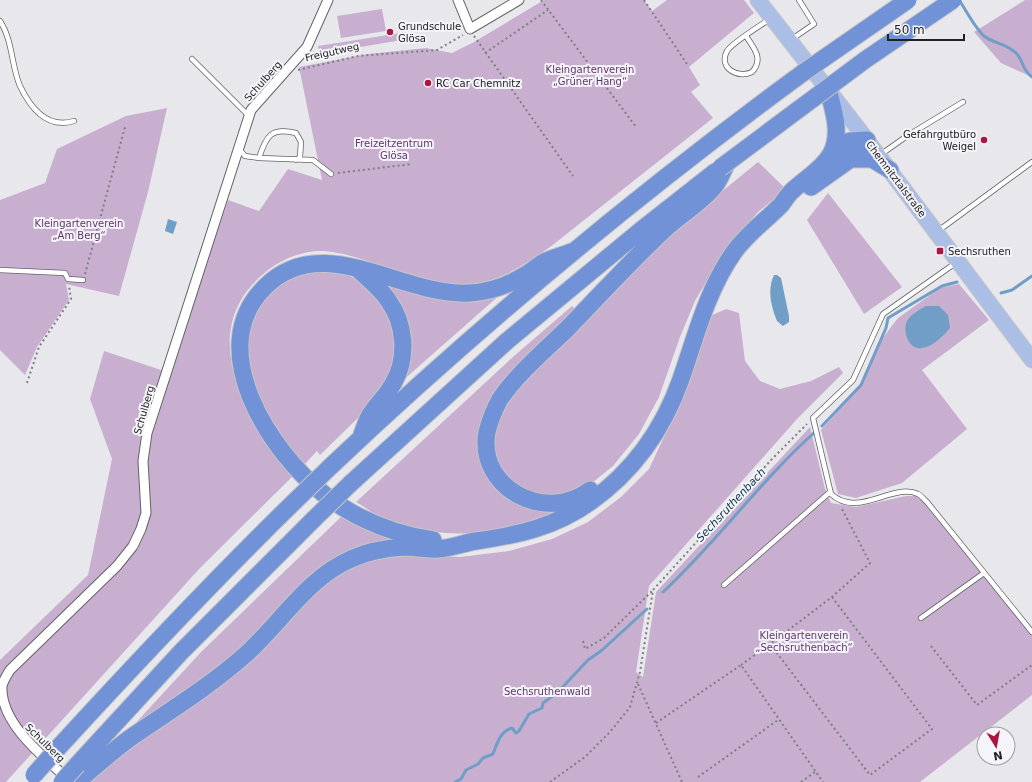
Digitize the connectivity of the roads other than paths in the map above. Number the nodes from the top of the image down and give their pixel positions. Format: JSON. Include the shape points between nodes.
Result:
{"nodes":[{"id":1,"x":328,"y":0,"type":"edge"},
{"id":2,"x":458,"y":0,"type":"edge"},
{"id":3,"x":519,"y":0,"type":"edge"},
{"id":4,"x":758,"y":0,"type":"edge"},
{"id":5,"x":799,"y":0,"type":"edge"},
{"id":6,"x":908,"y":0,"type":"edge"},
{"id":7,"x":953,"y":0,"type":"edge"},
{"id":8,"x":771,"y":18,"type":"junction"},
{"id":9,"x":0,"y":21,"type":"edge"},
{"id":10,"x":746,"y":36,"type":"junction"},
{"id":11,"x":788,"y":41,"type":"junction"},
{"id":12,"x":192,"y":59,"type":"dead end"},
{"id":13,"x":828,"y":89,"type":"junction"},
{"id":14,"x":963,"y":102,"type":"dead end"},
{"id":15,"x":250,"y":116,"type":"junction"},
{"id":16,"x":74,"y":121,"type":"dead end"},
{"id":17,"x":867,"y":140,"type":"junction"},
{"id":18,"x":239,"y":149,"type":"junction"},
{"id":19,"x":830,"y":155,"type":"junction"},
{"id":20,"x":879,"y":156,"type":"junction"},
{"id":21,"x":259,"y":158,"type":"junction"},
{"id":22,"x":852,"y":159,"type":"junction"},
{"id":23,"x":296,"y":160,"type":"junction"},
{"id":24,"x":1032,"y":162,"type":"edge"},
{"id":25,"x":723,"y":167,"type":"junction"},
{"id":26,"x":890,"y":170,"type":"junction"},
{"id":27,"x":331,"y":174,"type":"road end"},
{"id":28,"x":780,"y":206,"type":"junction"},
{"id":29,"x":936,"y":232,"type":"junction"},
{"id":30,"x":574,"y":251,"type":"junction"},
{"id":31,"x":957,"y":262,"type":"junction"},
{"id":32,"x":0,"y":270,"type":"edge"},
{"id":33,"x":358,"y":270,"type":"junction"},
{"id":34,"x":83,"y":280,"type":"road end"},
{"id":35,"x":1032,"y":360,"type":"edge"},
{"id":36,"x":360,"y":439,"type":"junction"},
{"id":37,"x":633,"y":465,"type":"junction"},
{"id":38,"x":830,"y":492,"type":"junction"},
{"id":39,"x":475,"y":541,"type":"junction"},
{"id":40,"x":984,"y":573,"type":"junction"},
{"id":41,"x":724,"y":585,"type":"dead end"},
{"id":42,"x":921,"y":618,"type":"dead end"},
{"id":43,"x":1032,"y":632,"type":"edge"},
{"id":44,"x":80,"y":774,"type":"edge"},
{"id":45,"x":31,"y":778,"type":"edge"},
{"id":46,"x":62,"y":782,"type":"edge"},
{"id":47,"x":71,"y":782,"type":"edge"}],
"edges":[{"from":1,"to":15,"type":"street","name":"Schulberg","via":[[307,47],[251,110]]},
{"from":2,"to":3,"type":"street","via":[[470,29]]},
{"from":4,"to":8,"type":"main road","name":"Chemnitztalstraße"},
{"from":5,"to":11,"type":"lane","via":[[814,24]]},
{"from":6,"to":30,"type":"highway","bridge":true,"via":[[804,72]]},
{"from":7,"to":25,"type":"highway","bridge":true,"via":[[865,60]]},
{"from":8,"to":10,"type":"lane"},
{"from":8,"to":11,"type":"main road","name":"Chemnitztalstraße"},
{"from":9,"to":16,"type":"lane","via":[[10,43],[20,85],[32,106],[53,122],[64,124]]},
{"from":10,"to":10,"type":"lane","via":[[728,50],[726,58],[727,67],[740,75],[752,72],[758,61],[758,55]]},
{"from":11,"to":13,"type":"main road","name":"Chemnitztalstraße"},
{"from":12,"to":15,"type":"lane"},
{"from":13,"to":17,"type":"main road","name":"Chemnitztalstraße"},
{"from":13,"to":19,"type":"highway","via":[[837,130]]},
{"from":14,"to":20,"type":"lane"},
{"from":15,"to":18,"type":"street","name":"Schulberg"},
{"from":17,"to":19,"type":"highway","via":[[850,141]]},
{"from":17,"to":20,"type":"main road","name":"Chemnitztalstraße"},
{"from":17,"to":22,"type":"highway","via":[[859,154]]},
{"from":18,"to":21,"type":"lane","via":[[246,156]]},
{"from":18,"to":47,"type":"street","name":"Schulberg","via":[[147,433],[143,461],[146,513],[141,529],[133,546],[117,566],[10,670],[2,686],[2,702],[6,716],[20,735]]},
{"from":19,"to":28,"type":"highway"},
{"from":20,"to":26,"type":"main road","name":"Chemnitztalstraße"},
{"from":21,"to":23,"type":"lane"},
{"from":21,"to":23,"type":"lane","via":[[265,140],[273,132],[285,130],[296,133],[301,142],[300,157]]},
{"from":22,"to":26,"type":"highway","via":[[872,159]]},
{"from":22,"to":28,"type":"highway","via":[[795,199]]},
{"from":23,"to":27,"type":"lane","via":[[313,160]]},
{"from":24,"to":29,"type":"lane"},
{"from":25,"to":37,"type":"highway","via":[[715,187],[660,234],[518,378],[501,398],[490,420],[487,450],[494,470],[512,491],[538,503],[571,501],[583,496],[610,474]]},
{"from":25,"to":44,"type":"highway","bridge":true,"via":[[634,236],[507,341],[350,484],[181,652]]},
{"from":26,"to":29,"type":"main road","name":"Chemnitztalstraße"},
{"from":28,"to":37,"type":"highway","via":[[748,235],[726,264],[704,310],[668,410],[652,440]]},
{"from":29,"to":31,"type":"main road","name":"Chemnitztalstraße"},
{"from":30,"to":33,"type":"highway","via":[[542,263],[506,285],[471,293],[432,290],[376,272]]},
{"from":30,"to":36,"type":"highway"},
{"from":31,"to":35,"type":"main road","name":"Chemnitztalstraße"},
{"from":31,"to":38,"type":"lane","via":[[882,314],[853,380],[813,418]]},
{"from":32,"to":34,"type":"lane","via":[[65,273],[68,279]]},
{"from":33,"to":36,"type":"highway","via":[[389,301],[396,314],[403,344],[400,369],[395,381],[371,412]]},
{"from":33,"to":39,"type":"highway","via":[[327,263],[307,265],[281,274],[257,296],[244,321],[240,343],[245,378],[253,404],[286,457],[312,483],[342,506],[376,524],[412,536],[448,541]]},
{"from":36,"to":45,"type":"highway","bridge":true,"via":[[231,563]]},
{"from":37,"to":39,"type":"highway","via":[[605,491],[577,511],[515,536]]},
{"from":38,"to":40,"type":"lane","via":[[837,499],[858,504],[905,492],[918,494]]},
{"from":38,"to":41,"type":"lane"},
{"from":39,"to":44,"type":"highway","via":[[438,549],[404,547],[374,551],[336,567],[314,584],[262,639],[232,666]]},
{"from":40,"to":42,"type":"lane"},
{"from":40,"to":43,"type":"lane"},
{"from":44,"to":46,"type":"highway","bridge":true}]}
